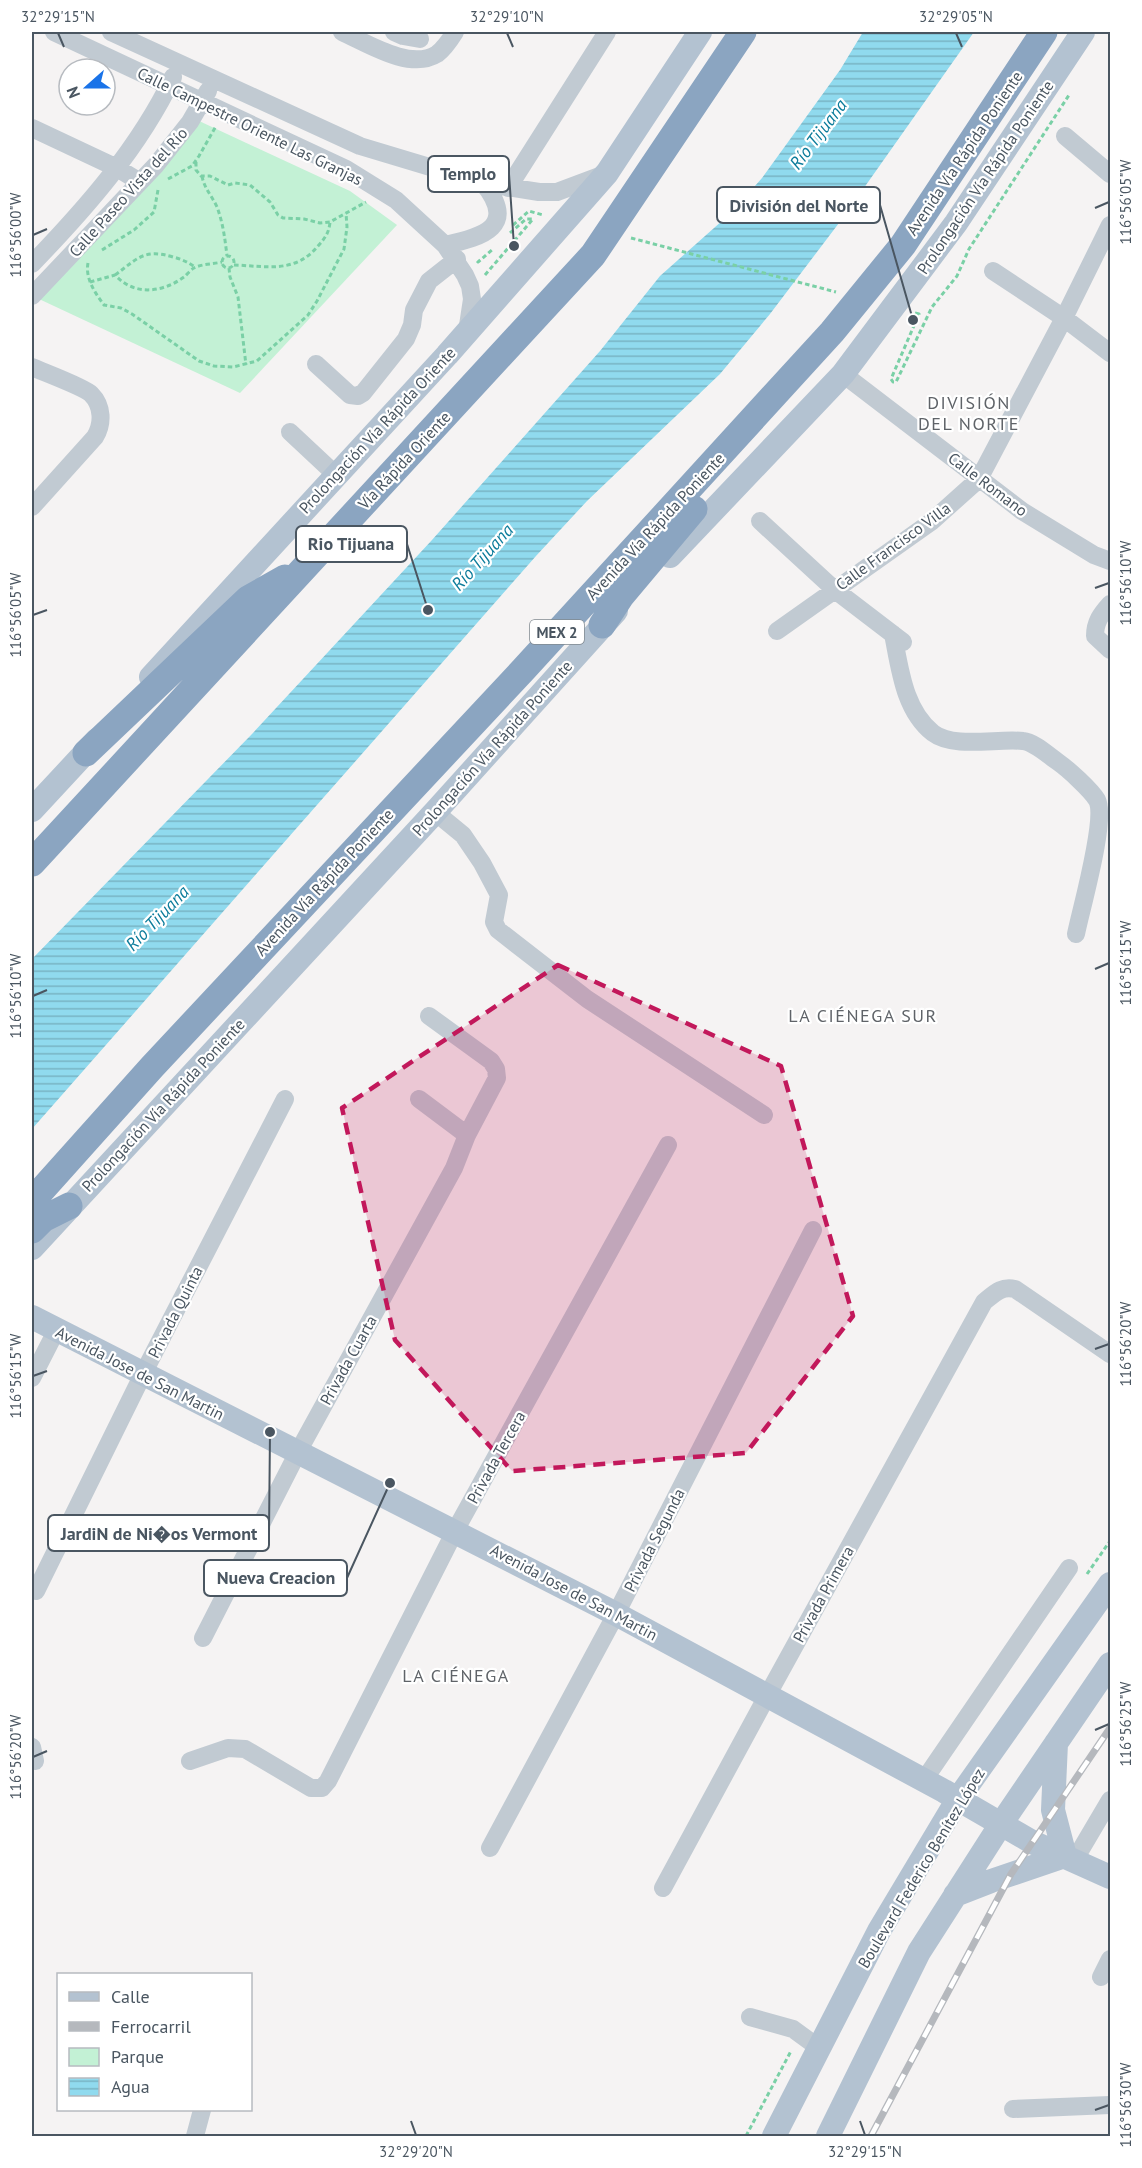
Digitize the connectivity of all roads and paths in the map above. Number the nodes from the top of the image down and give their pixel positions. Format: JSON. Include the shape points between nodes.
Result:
{"nodes":[{"id":1,"x":54,"y":32,"type":"edge"},
{"id":2,"x":111,"y":32,"type":"edge"},
{"id":3,"x":342,"y":32,"type":"edge"},
{"id":4,"x":394,"y":32,"type":"edge"},
{"id":5,"x":455,"y":32,"type":"edge"},
{"id":6,"x":607,"y":32,"type":"edge"},
{"id":7,"x":700,"y":32,"type":"edge"},
{"id":8,"x":743,"y":32,"type":"edge"},
{"id":9,"x":1044,"y":32,"type":"edge"},
{"id":10,"x":1083,"y":32,"type":"edge"},
{"id":11,"x":425,"y":35,"type":"edge"},
{"id":12,"x":419,"y":58,"type":"junction"},
{"id":13,"x":179,"y":64,"type":"junction"},
{"id":14,"x":214,"y":80,"type":"junction"},
{"id":15,"x":168,"y":86,"type":"junction"},
{"id":16,"x":1070,"y":92,"type":"dead end"},
{"id":17,"x":202,"y":102,"type":"junction"},
{"id":18,"x":217,"y":124,"type":"dead end"},
{"id":19,"x":32,"y":128,"type":"edge"},
{"id":20,"x":141,"y":134,"type":"junction"},
{"id":21,"x":1065,"y":135,"type":"dead end"},
{"id":22,"x":169,"y":149,"type":"junction"},
{"id":23,"x":196,"y":160,"type":"junction"},
{"id":24,"x":117,"y":168,"type":"junction"},
{"id":25,"x":607,"y":173,"type":"junction"},
{"id":26,"x":1110,"y":174,"type":"edge"},
{"id":27,"x":201,"y":176,"type":"junction"},
{"id":28,"x":168,"y":180,"type":"dead end"},
{"id":29,"x":141,"y":182,"type":"junction"},
{"id":30,"x":483,"y":183,"type":"junction"},
{"id":31,"x":160,"y":186,"type":"dead end"},
{"id":32,"x":508,"y":188,"type":"junction"},
{"id":33,"x":369,"y":200,"type":"dead end"},
{"id":34,"x":346,"y":213,"type":"junction"},
{"id":35,"x":537,"y":214,"type":"dead end"},
{"id":36,"x":549,"y":217,"type":"dead end"},
{"id":37,"x":526,"y":219,"type":"dead end"},
{"id":38,"x":330,"y":222,"type":"junction"},
{"id":39,"x":1110,"y":225,"type":"edge"},
{"id":40,"x":630,"y":238,"type":"dead end"},
{"id":41,"x":446,"y":244,"type":"junction"},
{"id":42,"x":95,"y":255,"type":"dead end"},
{"id":43,"x":227,"y":256,"type":"junction"},
{"id":44,"x":457,"y":260,"type":"junction"},
{"id":45,"x":89,"y":261,"type":"dead end"},
{"id":46,"x":222,"y":262,"type":"junction"},
{"id":47,"x":32,"y":264,"type":"edge"},
{"id":48,"x":234,"y":265,"type":"junction"},
{"id":49,"x":195,"y":267,"type":"junction"},
{"id":50,"x":229,"y":268,"type":"junction"},
{"id":51,"x":993,"y":271,"type":"dead end"},
{"id":52,"x":116,"y":275,"type":"junction"},
{"id":53,"x":482,"y":278,"type":"dead end"},
{"id":54,"x":90,"y":282,"type":"junction"},
{"id":55,"x":838,"y":293,"type":"dead end"},
{"id":56,"x":32,"y":296,"type":"edge"},
{"id":57,"x":908,"y":311,"type":"dead end"},
{"id":58,"x":1064,"y":318,"type":"junction"},
{"id":59,"x":474,"y":325,"type":"junction"},
{"id":60,"x":1110,"y":353,"type":"edge"},
{"id":61,"x":316,"y":364,"type":"dead end"},
{"id":62,"x":246,"y":365,"type":"junction"},
{"id":63,"x":32,"y":367,"type":"edge"},
{"id":64,"x":843,"y":374,"type":"junction"},
{"id":65,"x":758,"y":414,"type":"junction"},
{"id":66,"x":290,"y":432,"type":"dead end"},
{"id":67,"x":336,"y":475,"type":"junction"},
{"id":68,"x":979,"y":479,"type":"junction"},
{"id":69,"x":32,"y":507,"type":"edge"},
{"id":70,"x":760,"y":521,"type":"dead end"},
{"id":71,"x":1110,"y":561,"type":"edge"},
{"id":72,"x":307,"y":565,"type":"junction"},
{"id":73,"x":835,"y":590,"type":"junction"},
{"id":74,"x":1110,"y":604,"type":"edge"},
{"id":75,"x":602,"y":625,"type":"junction"},
{"id":76,"x":777,"y":631,"type":"dead end"},
{"id":77,"x":1110,"y":650,"type":"edge"},
{"id":78,"x":86,"y":753,"type":"junction"},
{"id":79,"x":35,"y":800,"type":"edge"},
{"id":80,"x":435,"y":812,"type":"junction"},
{"id":81,"x":32,"y":863,"type":"edge"},
{"id":82,"x":1076,"y":934,"type":"dead end"},
{"id":83,"x":429,"y":1016,"type":"dead end"},
{"id":84,"x":285,"y":1099,"type":"dead end"},
{"id":85,"x":419,"y":1099,"type":"dead end"},
{"id":86,"x":764,"y":1114,"type":"dead end"},
{"id":87,"x":467,"y":1135,"type":"junction"},
{"id":88,"x":668,"y":1145,"type":"dead end"},
{"id":89,"x":32,"y":1201,"type":"edge"},
{"id":90,"x":69,"y":1206,"type":"junction"},
{"id":91,"x":32,"y":1230,"type":"edge"},
{"id":92,"x":813,"y":1230,"type":"dead end"},
{"id":93,"x":32,"y":1248,"type":"edge"},
{"id":94,"x":32,"y":1317,"type":"edge"},
{"id":95,"x":56,"y":1331,"type":"junction"},
{"id":96,"x":1110,"y":1354,"type":"edge"},
{"id":97,"x":143,"y":1374,"type":"junction"},
{"id":98,"x":32,"y":1378,"type":"edge"},
{"id":99,"x":298,"y":1452,"type":"junction"},
{"id":100,"x":455,"y":1531,"type":"junction"},
{"id":101,"x":1069,"y":1568,"type":"dead end"},
{"id":102,"x":1110,"y":1584,"type":"edge"},
{"id":103,"x":36,"y":1591,"type":"dead end"},
{"id":104,"x":616,"y":1614,"type":"junction"},
{"id":105,"x":203,"y":1638,"type":"dead end"},
{"id":106,"x":1110,"y":1664,"type":"edge"},
{"id":107,"x":766,"y":1696,"type":"junction"},
{"id":108,"x":1056,"y":1743,"type":"junction"},
{"id":109,"x":190,"y":1761,"type":"dead end"},
{"id":110,"x":924,"y":1780,"type":"junction"},
{"id":111,"x":958,"y":1799,"type":"junction"},
{"id":112,"x":1110,"y":1800,"type":"edge"},
{"id":113,"x":1000,"y":1824,"type":"junction"},
{"id":114,"x":490,"y":1848,"type":"dead end"},
{"id":115,"x":1069,"y":1858,"type":"junction"},
{"id":116,"x":1110,"y":1877,"type":"edge"},
{"id":117,"x":663,"y":1888,"type":"dead end"},
{"id":118,"x":956,"y":1895,"type":"junction"},
{"id":119,"x":1110,"y":1959,"type":"edge"},
{"id":120,"x":1101,"y":1977,"type":"dead end"},
{"id":121,"x":750,"y":2017,"type":"dead end"},
{"id":122,"x":819,"y":2048,"type":"junction"},
{"id":123,"x":1110,"y":2104,"type":"edge"},
{"id":124,"x":1013,"y":2109,"type":"dead end"},
{"id":125,"x":201,"y":2111,"type":"edge"},
{"id":126,"x":195,"y":2136,"type":"edge"},
{"id":127,"x":776,"y":2136,"type":"edge"},
{"id":128,"x":828,"y":2136,"type":"edge"}],
"edges":[{"from":1,"to":15,"type":"street","name":"Calle Campestre Oriente Las Granjas"},
{"from":2,"to":13,"type":"street","name":"Calle Campestre Oriente Las Granjas"},
{"from":3,"to":12,"type":"street","via":[[392,55]]},
{"from":4,"to":11,"type":"street"},
{"from":5,"to":12,"type":"street","via":[[435,55]]},
{"from":6,"to":32,"type":"street"},
{"from":7,"to":25,"type":"main road","name":"Prolongación Vía Rápida Oriente"},
{"from":8,"to":72,"type":"highway","name":"Vía Rápida Oriente","via":[[593,255]]},
{"from":9,"to":65,"type":"highway","name":"Avenida Vía Rápida Poniente","number":"MEX 2","via":[[903,245]]},
{"from":10,"to":64,"type":"main road","name":"Prolongación Vía Rápida Poniente","via":[[956,224]]},
{"from":11,"to":12,"type":"street"},
{"from":13,"to":14,"type":"street","name":"Calle Campestre Oriente Las Granjas"},
{"from":13,"to":15,"type":"street","name":"Calle Paseo Vista del Río"},
{"from":14,"to":17,"type":"street","name":"Calle Paseo Vista del Río"},
{"from":14,"to":30,"type":"street","name":"Calle Campestre Oriente Las Granjas","via":[[360,146]]},
{"from":15,"to":17,"type":"street","name":"Calle Campestre Oriente Las Granjas"},
{"from":15,"to":20,"type":"street","name":"Calle Paseo Vista del Río"},
{"from":16,"to":57,"type":"path","via":[[969,249],[957,276],[932,307],[893,382],[920,314]]},
{"from":17,"to":22,"type":"street","name":"Calle Paseo Vista del Río"},
{"from":17,"to":41,"type":"street","name":"Calle Campestre Oriente Las Granjas","via":[[346,169],[396,200]]},
{"from":18,"to":23,"type":"path"},
{"from":19,"to":24,"type":"street"},
{"from":20,"to":22,"type":"street"},
{"from":20,"to":24,"type":"street","name":"Calle Paseo Vista del Río"},
{"from":21,"to":26,"type":"street"},
{"from":22,"to":29,"type":"street","name":"Calle Paseo Vista del Río"},
{"from":23,"to":27,"type":"path"},
{"from":23,"to":28,"type":"path"},
{"from":24,"to":29,"type":"street"},
{"from":24,"to":47,"type":"street","name":"Calle Paseo Vista del Río"},
{"from":25,"to":32,"type":"street","name":"Calle Campestre Oriente Las Granjas","via":[[557,192]]},
{"from":25,"to":59,"type":"main road","name":"Prolongación Vía Rápida Oriente"},
{"from":27,"to":38,"type":"path","via":[[228,185],[250,185],[283,218]]},
{"from":27,"to":43,"type":"path","via":[[223,225]]},
{"from":29,"to":56,"type":"street","name":"Calle Paseo Vista del Río"},
{"from":30,"to":32,"type":"street","name":"Calle Campestre Oriente Las Granjas"},
{"from":30,"to":41,"type":"street","via":[[498,206],[497,219],[489,231],[474,239]]},
{"from":31,"to":42,"type":"path","via":[[154,212]]},
{"from":33,"to":34,"type":"path"},
{"from":34,"to":38,"type":"path"},
{"from":34,"to":62,"type":"path","via":[[344,249],[308,315],[257,361]]},
{"from":35,"to":36,"type":"path"},
{"from":37,"to":53,"type":"path","via":[[533,219]]},
{"from":38,"to":48,"type":"path","via":[[328,233],[302,262],[289,266]]},
{"from":39,"to":58,"type":"street","name":"Calle Francisco Villa"},
{"from":40,"to":55,"type":"path"},
{"from":41,"to":44,"type":"street","name":"Calle Campestre Oriente Las Granjas"},
{"from":43,"to":46,"type":"path"},
{"from":43,"to":48,"type":"path","via":[[234,259]]},
{"from":44,"to":59,"type":"street","name":"Calle Campestre Oriente Las Granjas","via":[[470,286]]},
{"from":44,"to":61,"type":"street","via":[[429,281],[414,310],[406,339],[363,393],[350,394]]},
{"from":45,"to":54,"type":"path"},
{"from":46,"to":49,"type":"path"},
{"from":46,"to":50,"type":"path"},
{"from":48,"to":50,"type":"path"},
{"from":49,"to":52,"type":"path","via":[[158,252],[142,255]]},
{"from":49,"to":52,"type":"path","via":[[183,278],[152,291],[122,283]]},
{"from":50,"to":62,"type":"path","via":[[238,297]]},
{"from":51,"to":58,"type":"street"},
{"from":52,"to":54,"type":"path"},
{"from":54,"to":62,"type":"path","via":[[104,305],[132,314],[199,361],[214,366]]},
{"from":58,"to":60,"type":"street"},
{"from":58,"to":68,"type":"street","name":"Calle Francisco Villa"},
{"from":59,"to":67,"type":"main road","name":"Prolongación Vía Rápida Oriente"},
{"from":63,"to":69,"type":"street","via":[[91,394],[101,414],[95,437]]},
{"from":64,"to":68,"type":"street","name":"Calle Romano"},
{"from":64,"to":75,"type":"main road","name":"Prolongación Vía Rápida Poniente"},
{"from":65,"to":75,"type":"highway","via":[[728,467],[621,596]]},
{"from":65,"to":89,"type":"highway","name":"Avenida Vía Rápida Poniente","number":"MEX 2"},
{"from":66,"to":67,"type":"street"},
{"from":67,"to":78,"type":"main road","name":"Prolongación Vía Rápida Oriente","via":[[168,657]]},
{"from":68,"to":71,"type":"street","name":"Calle Romano","via":[[1022,511]]},
{"from":68,"to":73,"type":"street","name":"Calle Francisco Villa","via":[[931,522]]},
{"from":70,"to":73,"type":"street"},
{"from":72,"to":78,"type":"highway","via":[[248,599]]},
{"from":72,"to":81,"type":"highway","name":"Vía Rápida Oriente"},
{"from":73,"to":76,"type":"street","name":"Calle Francisco Villa"},
{"from":73,"to":82,"type":"street","via":[[900,640],[901,675],[909,702],[920,721],[935,735],[982,743],[1025,741],[1067,768],[1097,801],[1100,823]]},
{"from":74,"to":77,"type":"street","via":[[1095,626],[1095,636]]},
{"from":75,"to":80,"type":"main road","name":"Prolongación Vía Rápida Poniente"},
{"from":78,"to":79,"type":"main road","name":"Prolongación Vía Rápida Oriente"},
{"from":80,"to":86,"type":"street","via":[[463,835],[482,863],[499,896],[494,922],[498,930],[587,999]]},
{"from":80,"to":90,"type":"main road","name":"Prolongación Vía Rápida Poniente"},
{"from":83,"to":87,"type":"street","name":"Privada Cuarta","via":[[491,1061],[496,1069],[497,1078]]},
{"from":84,"to":97,"type":"street","name":"Privada Quinta"},
{"from":85,"to":87,"type":"street"},
{"from":87,"to":99,"type":"street","name":"Privada Cuarta","via":[[453,1168]]},
{"from":88,"to":100,"type":"street","name":"Privada Tercera"},
{"from":90,"to":91,"type":"highway","via":[[43,1219]]},
{"from":90,"to":93,"type":"main road","name":"Prolongación Vía Rápida Poniente"},
{"from":92,"to":104,"type":"street","name":"Privada Segunda"},
{"from":94,"to":95,"type":"main road","name":"Avenida Jose de San Martin"},
{"from":95,"to":97,"type":"main road","name":"Avenida Jose de San Martin"},
{"from":95,"to":98,"type":"street"},
{"from":96,"to":107,"type":"street","name":"Privada Primera","via":[[1015,1289],[999,1290],[984,1302]]},
{"from":97,"to":99,"type":"main road","name":"Avenida Jose de San Martin"},
{"from":97,"to":103,"type":"street","name":"Privada Quinta"},
{"from":99,"to":100,"type":"main road","name":"Avenida Jose de San Martin"},
{"from":99,"to":105,"type":"street","name":"Privada Cuarta"},
{"from":100,"to":104,"type":"main road","name":"Avenida Jose de San Martin"},
{"from":100,"to":109,"type":"street","name":"Privada Tercera","via":[[333,1774],[322,1788],[311,1788],[245,1749],[228,1748]]},
{"from":101,"to":110,"type":"street"},
{"from":102,"to":111,"type":"main road","name":"Boulevard Federico Benítez López"},
{"from":104,"to":107,"type":"main road","name":"Avenida Jose de San Martin"},
{"from":104,"to":114,"type":"street","name":"Privada Segunda"},
{"from":106,"to":108,"type":"main road"},
{"from":107,"to":110,"type":"main road","name":"Avenida Jose de San Martin"},
{"from":107,"to":117,"type":"street","name":"Privada Primera"},
{"from":108,"to":113,"type":"main road"},
{"from":108,"to":115,"type":"main road","via":[[1053,1810]]},
{"from":110,"to":111,"type":"main road","name":"Avenida Jose de San Martin"},
{"from":111,"to":113,"type":"main road","name":"Avenida Jose de San Martin"},
{"from":111,"to":122,"type":"main road","name":"Boulevard Federico Benítez López","via":[[879,1931]]},
{"from":112,"to":115,"type":"street"},
{"from":113,"to":115,"type":"main road","name":"Avenida Jose de San Martin"},
{"from":113,"to":118,"type":"main road"},
{"from":115,"to":116,"type":"main road","name":"Avenida Jose de San Martin"},
{"from":115,"to":118,"type":"main road"},
{"from":118,"to":128,"type":"main road","via":[[919,1952]]},
{"from":119,"to":120,"type":"street"},
{"from":121,"to":122,"type":"street","via":[[793,2029]]},
{"from":122,"to":127,"type":"main road","name":"Boulevard Federico Benítez López"},
{"from":123,"to":124,"type":"street"},
{"from":125,"to":126,"type":"street"}]}
